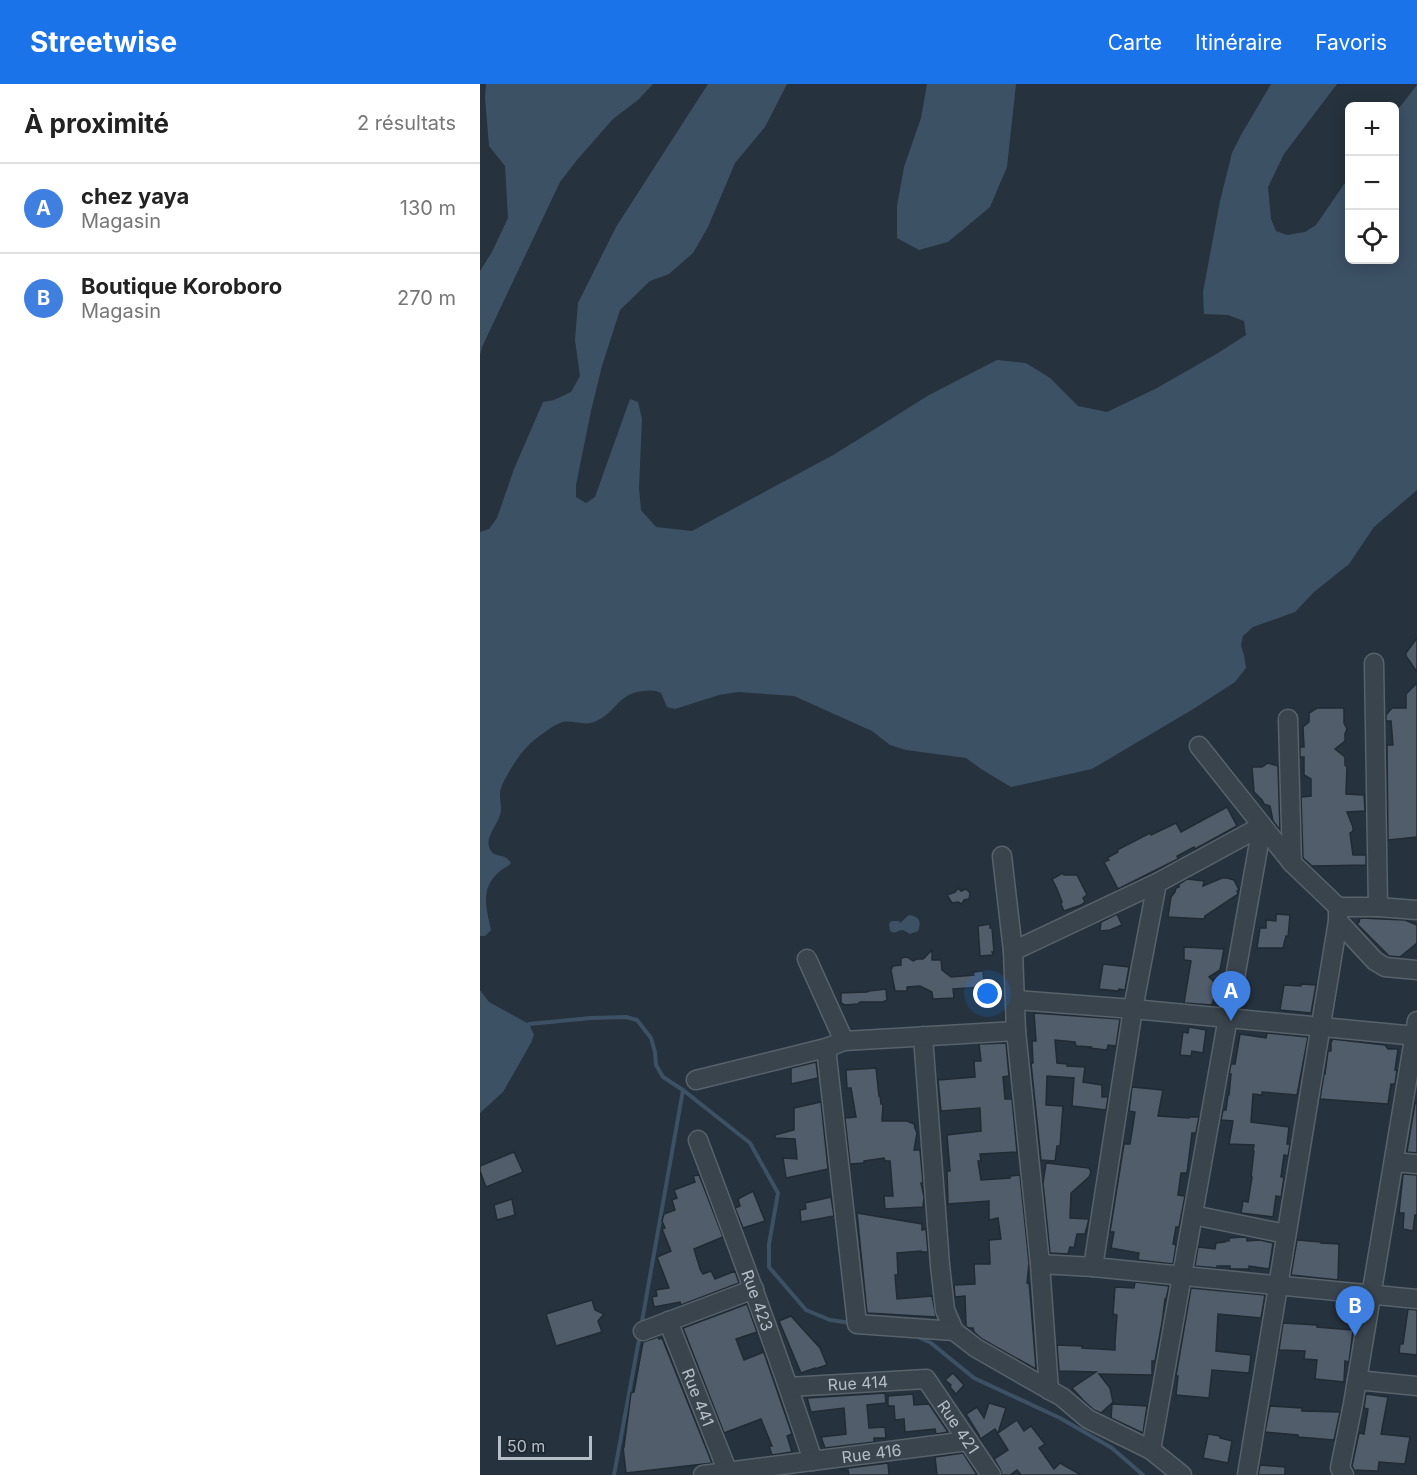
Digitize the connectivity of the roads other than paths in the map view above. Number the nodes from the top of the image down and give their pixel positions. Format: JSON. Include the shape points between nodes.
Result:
{"nodes":[{"id":1,"x":1374,"y":663,"type":"dead end"},
{"id":2,"x":1288,"y":719,"type":"dead end"},
{"id":3,"x":1199,"y":746,"type":"dead end"},
{"id":4,"x":1262,"y":826,"type":"junction"},
{"id":5,"x":1002,"y":856,"type":"dead end"},
{"id":6,"x":1292,"y":863,"type":"junction"},
{"id":7,"x":1157,"y":883,"type":"junction"},
{"id":8,"x":1378,"y":907,"type":"junction"},
{"id":9,"x":1417,"y":910,"type":"edge"},
{"id":10,"x":1338,"y":914,"type":"junction"},
{"id":11,"x":1013,"y":951,"type":"junction"},
{"id":12,"x":807,"y":959,"type":"dead end"},
{"id":13,"x":1417,"y":970,"type":"edge"},
{"id":14,"x":1016,"y":1000,"type":"junction"},
{"id":15,"x":1133,"y":1009,"type":"junction"},
{"id":16,"x":1228,"y":1018,"type":"junction"},
{"id":17,"x":1321,"y":1027,"type":"junction"},
{"id":18,"x":1016,"y":1030,"type":"junction"},
{"id":19,"x":1416,"y":1031,"type":"edge"},
{"id":20,"x":923,"y":1036,"type":"junction"},
{"id":21,"x":844,"y":1041,"type":"junction"},
{"id":22,"x":826,"y":1048,"type":"junction"},
{"id":23,"x":696,"y":1080,"type":"dead end"},
{"id":24,"x":698,"y":1140,"type":"dead end"},
{"id":25,"x":1394,"y":1162,"type":"junction"},
{"id":26,"x":1417,"y":1164,"type":"edge"},
{"id":27,"x":1193,"y":1215,"type":"junction"},
{"id":28,"x":1286,"y":1234,"type":"junction"},
{"id":29,"x":1040,"y":1264,"type":"junction"},
{"id":30,"x":1093,"y":1268,"type":"junction"},
{"id":31,"x":1182,"y":1277,"type":"junction"},
{"id":32,"x":1278,"y":1286,"type":"junction"},
{"id":33,"x":754,"y":1289,"type":"junction"},
{"id":34,"x":1372,"y":1295,"type":"junction"},
{"id":35,"x":1417,"y":1299,"type":"edge"},
{"id":36,"x":668,"y":1321,"type":"junction"},
{"id":37,"x":643,"y":1331,"type":"dead end"},
{"id":38,"x":954,"y":1331,"type":"junction"},
{"id":39,"x":926,"y":1379,"type":"joint"},
{"id":40,"x":1357,"y":1380,"type":"junction"},
{"id":41,"x":1417,"y":1386,"type":"edge"},
{"id":42,"x":789,"y":1387,"type":"junction"},
{"id":43,"x":1049,"y":1390,"type":"junction"},
{"id":44,"x":968,"y":1441,"type":"junction"},
{"id":45,"x":1151,"y":1449,"type":"junction"},
{"id":46,"x":813,"y":1461,"type":"junction"},
{"id":47,"x":728,"y":1473,"type":"edge"},
{"id":48,"x":703,"y":1475,"type":"edge"},
{"id":49,"x":991,"y":1475,"type":"edge"},
{"id":50,"x":1182,"y":1475,"type":"edge"},
{"id":51,"x":1247,"y":1475,"type":"edge"},
{"id":52,"x":1344,"y":1475,"type":"edge"}],
"edges":[{"from":1,"to":8,"type":"street"},
{"from":2,"to":6,"type":"street"},
{"from":3,"to":4,"type":"street"},
{"from":4,"to":6,"type":"street"},
{"from":4,"to":7,"type":"street"},
{"from":4,"to":16,"type":"street"},
{"from":5,"to":11,"type":"street"},
{"from":6,"to":10,"type":"street"},
{"from":7,"to":11,"type":"street"},
{"from":7,"to":15,"type":"street"},
{"from":8,"to":9,"type":"street"},
{"from":8,"to":10,"type":"street"},
{"from":10,"to":13,"type":"street","via":[[1375,961]]},
{"from":10,"to":17,"type":"street"},
{"from":11,"to":14,"type":"street"},
{"from":12,"to":21,"type":"street"},
{"from":14,"to":15,"type":"street"},
{"from":14,"to":18,"type":"street"},
{"from":15,"to":16,"type":"street"},
{"from":15,"to":30,"type":"street"},
{"from":16,"to":17,"type":"street"},
{"from":16,"to":27,"type":"street"},
{"from":17,"to":19,"type":"street"},
{"from":17,"to":28,"type":"street"},
{"from":18,"to":20,"type":"street"},
{"from":18,"to":29,"type":"street"},
{"from":19,"to":25,"type":"street"},
{"from":20,"to":21,"type":"street"},
{"from":20,"to":38,"type":"street","via":[[940,1265],[945,1310]]},
{"from":21,"to":22,"type":"street"},
{"from":22,"to":23,"type":"street"},
{"from":22,"to":38,"type":"street","via":[[857,1324]]},
{"from":24,"to":33,"type":"street","name":"Rue 423"},
{"from":25,"to":26,"type":"street"},
{"from":25,"to":34,"type":"street"},
{"from":27,"to":28,"type":"street"},
{"from":27,"to":31,"type":"street"},
{"from":28,"to":32,"type":"street"},
{"from":29,"to":30,"type":"street"},
{"from":29,"to":43,"type":"street"},
{"from":30,"to":31,"type":"street"},
{"from":31,"to":32,"type":"street"},
{"from":31,"to":45,"type":"street"},
{"from":32,"to":34,"type":"street"},
{"from":32,"to":51,"type":"street"},
{"from":33,"to":36,"type":"street"},
{"from":33,"to":42,"type":"street","name":"Rue 423"},
{"from":34,"to":35,"type":"street"},
{"from":34,"to":40,"type":"street"},
{"from":36,"to":37,"type":"street"},
{"from":36,"to":47,"type":"street","name":"Rue 441"},
{"from":38,"to":43,"type":"street"},
{"from":39,"to":42,"type":"street","name":"Rue 414"},
{"from":39,"to":44,"type":"street","name":"Rue 421"},
{"from":40,"to":41,"type":"street"},
{"from":40,"to":52,"type":"street","via":[[1340,1468]]},
{"from":42,"to":46,"type":"street","name":"Rue 423"},
{"from":43,"to":45,"type":"street","via":[[1088,1419]]},
{"from":44,"to":46,"type":"street","name":"Rue 416"},
{"from":44,"to":49,"type":"street","name":"Rue 421"},
{"from":45,"to":50,"type":"street"},
{"from":46,"to":47,"type":"street","name":"Rue 416"},
{"from":47,"to":48,"type":"street","name":"Rue 416"}]}
